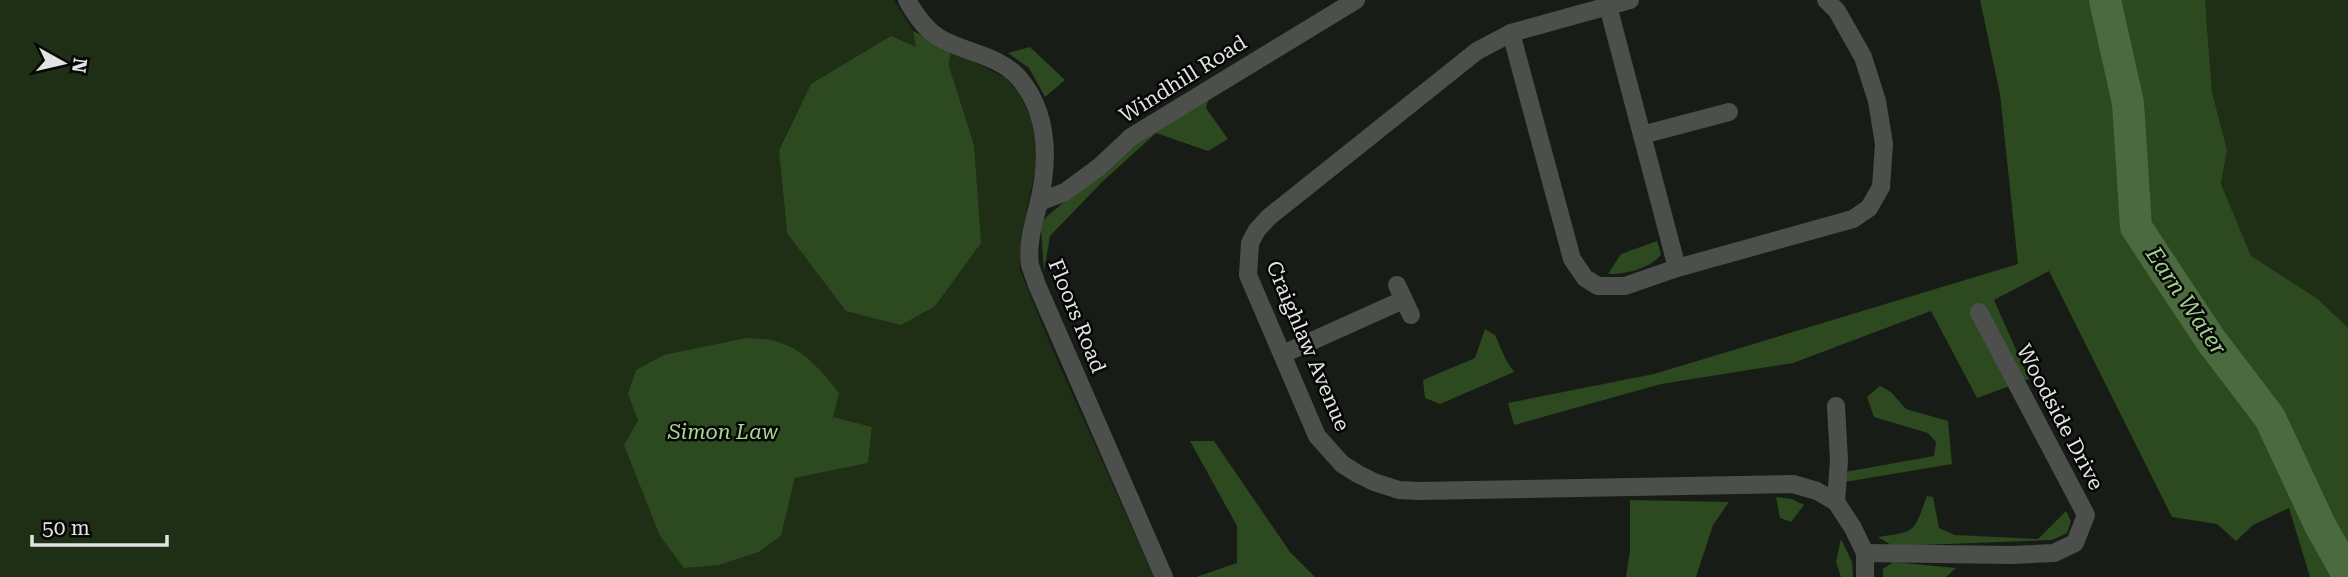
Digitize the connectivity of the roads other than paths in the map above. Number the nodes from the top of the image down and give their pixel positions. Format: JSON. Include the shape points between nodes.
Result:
{"nodes":[{"id":1,"x":907,"y":0,"type":"edge"},
{"id":2,"x":1356,"y":0,"type":"edge"},
{"id":3,"x":1630,"y":0,"type":"edge"},
{"id":4,"x":1826,"y":0,"type":"edge"},
{"id":5,"x":1608,"y":6,"type":"junction"},
{"id":6,"x":1511,"y":33,"type":"junction"},
{"id":7,"x":1729,"y":112,"type":"dead end"},
{"id":8,"x":1642,"y":135,"type":"junction"},
{"id":9,"x":1039,"y":202,"type":"junction"},
{"id":10,"x":1677,"y":268,"type":"junction"},
{"id":11,"x":1404,"y":300,"type":"dead end"},
{"id":12,"x":1979,"y":312,"type":"dead end"},
{"id":13,"x":1283,"y":354,"type":"junction"},
{"id":14,"x":1836,"y":406,"type":"dead end"},
{"id":15,"x":1836,"y":502,"type":"junction"},
{"id":16,"x":1865,"y":553,"type":"junction"},
{"id":17,"x":1164,"y":577,"type":"edge"},
{"id":18,"x":1865,"y":577,"type":"edge"}],
"edges":[{"from":1,"to":9,"type":"street","name":"Floors Road","via":[[918,19],[938,37],[1004,65],[1031,95],[1044,126],[1046,157]]},
{"from":2,"to":9,"type":"street","name":"Windhill Road","via":[[1131,137],[1065,192]]},
{"from":3,"to":5,"type":"street","name":"Craighlaw Avenue"},
{"from":4,"to":10,"type":"street","via":[[1838,11],[1863,57],[1877,101],[1884,144],[1881,187],[1869,208],[1853,219]]},
{"from":5,"to":6,"type":"street","name":"Craighlaw Avenue"},
{"from":5,"to":8,"type":"street"},
{"from":6,"to":10,"type":"street","via":[[1572,259],[1585,278],[1598,286],[1625,286]]},
{"from":6,"to":13,"type":"street","name":"Craighlaw Avenue","via":[[1477,51],[1258,230],[1250,243],[1248,275]]},
{"from":7,"to":8,"type":"street"},
{"from":8,"to":10,"type":"street"},
{"from":9,"to":17,"type":"street","name":"Floors Road","via":[[1030,263],[1037,285]]},
{"from":11,"to":13,"type":"street"},
{"from":12,"to":16,"type":"street","name":"Woodside Drive","via":[[2086,515],[2075,543],[2054,553]]},
{"from":13,"to":15,"type":"street","name":"Craighlaw Avenue","via":[[1317,436],[1328,450],[1358,474],[1399,489],[1793,484]]},
{"from":14,"to":15,"type":"street"},
{"from":15,"to":16,"type":"street"},
{"from":16,"to":18,"type":"street"}]}
